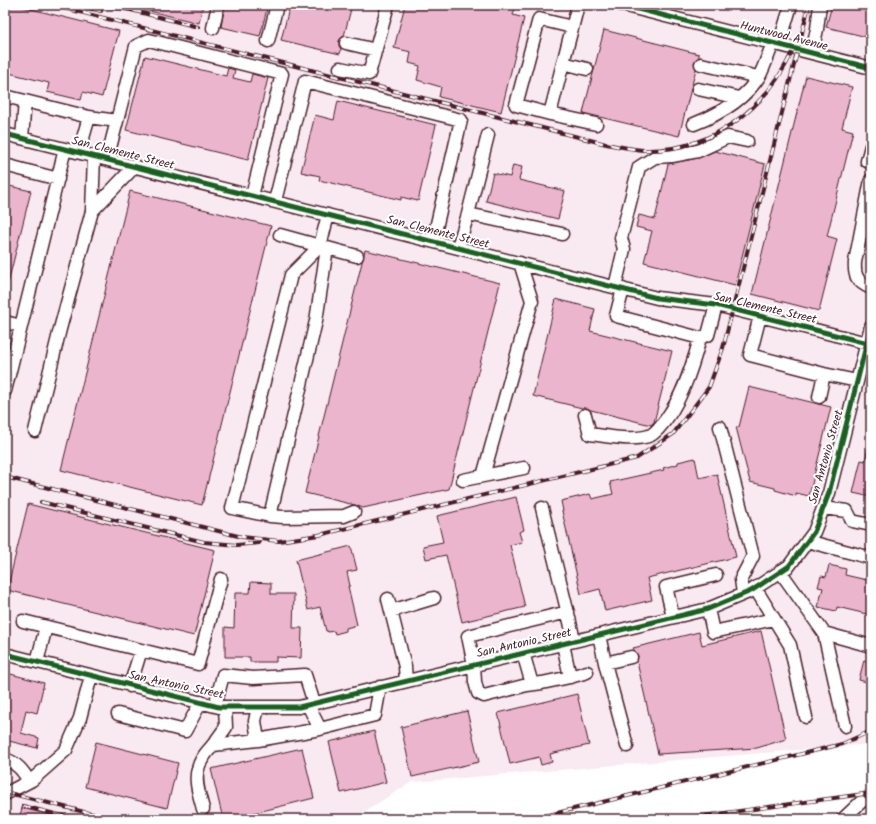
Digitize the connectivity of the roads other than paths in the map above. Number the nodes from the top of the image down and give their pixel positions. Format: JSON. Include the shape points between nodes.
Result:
{"nodes":[{"id":1,"x":218,"y":5,"type":"edge"},
{"id":2,"x":276,"y":5,"type":"edge"},
{"id":3,"x":388,"y":5,"type":"edge"},
{"id":4,"x":578,"y":5,"type":"edge"},
{"id":5,"x":622,"y":5,"type":"edge"},
{"id":6,"x":791,"y":5,"type":"edge"},
{"id":7,"x":820,"y":5,"type":"edge"},
{"id":8,"x":572,"y":27,"type":"junction"},
{"id":9,"x":213,"y":28,"type":"dead end"},
{"id":10,"x":268,"y":41,"type":"dead end"},
{"id":11,"x":346,"y":43,"type":"dead end"},
{"id":12,"x":776,"y":44,"type":"junction"},
{"id":13,"x":376,"y":50,"type":"junction"},
{"id":14,"x":812,"y":53,"type":"junction"},
{"id":15,"x":563,"y":63,"type":"junction"},
{"id":16,"x":701,"y":64,"type":"dead end"},
{"id":17,"x":340,"y":68,"type":"dead end"},
{"id":18,"x":871,"y":68,"type":"edge"},
{"id":19,"x":588,"y":69,"type":"dead end"},
{"id":20,"x":758,"y":77,"type":"junction"},
{"id":21,"x":698,"y":89,"type":"dead end"},
{"id":22,"x":5,"y":96,"type":"edge"},
{"id":23,"x":739,"y":98,"type":"junction"},
{"id":24,"x":25,"y":101,"type":"junction"},
{"id":25,"x":550,"y":114,"type":"junction"},
{"id":26,"x":89,"y":117,"type":"junction"},
{"id":27,"x":117,"y":121,"type":"junction"},
{"id":28,"x":596,"y":124,"type":"dead end"},
{"id":29,"x":694,"y":124,"type":"dead end"},
{"id":30,"x":5,"y":134,"type":"edge"},
{"id":31,"x":488,"y":135,"type":"dead end"},
{"id":32,"x":22,"y":138,"type":"junction"},
{"id":33,"x":747,"y":141,"type":"dead end"},
{"id":34,"x":871,"y":146,"type":"edge"},
{"id":35,"x":66,"y":149,"type":"junction"},
{"id":36,"x":79,"y":152,"type":"junction"},
{"id":37,"x":94,"y":156,"type":"junction"},
{"id":38,"x":107,"y":159,"type":"junction"},
{"id":39,"x":871,"y":162,"type":"edge"},
{"id":40,"x":5,"y":165,"type":"edge"},
{"id":41,"x":135,"y":166,"type":"junction"},
{"id":42,"x":58,"y":179,"type":"junction"},
{"id":43,"x":871,"y":180,"type":"edge"},
{"id":44,"x":252,"y":196,"type":"junction"},
{"id":45,"x":275,"y":202,"type":"junction"},
{"id":46,"x":92,"y":211,"type":"junction"},
{"id":47,"x":468,"y":214,"type":"junction"},
{"id":48,"x":328,"y":215,"type":"junction"},
{"id":49,"x":562,"y":234,"type":"dead end"},
{"id":50,"x":280,"y":236,"type":"dead end"},
{"id":51,"x":433,"y":241,"type":"junction"},
{"id":52,"x":323,"y":247,"type":"junction"},
{"id":53,"x":458,"y":247,"type":"junction"},
{"id":54,"x":357,"y":256,"type":"dead end"},
{"id":55,"x":520,"y":263,"type":"junction"},
{"id":56,"x":619,"y":288,"type":"junction"},
{"id":57,"x":871,"y":288,"type":"edge"},
{"id":58,"x":716,"y":305,"type":"junction"},
{"id":59,"x":760,"y":316,"type":"junction"},
{"id":60,"x":5,"y":322,"type":"edge"},
{"id":61,"x":21,"y":326,"type":"junction"},
{"id":62,"x":871,"y":326,"type":"edge"},
{"id":63,"x":700,"y":338,"type":"junction"},
{"id":64,"x":867,"y":342,"type":"junction"},
{"id":65,"x":824,"y":374,"type":"junction"},
{"id":66,"x":857,"y":380,"type":"junction"},
{"id":67,"x":5,"y":390,"type":"edge"},
{"id":68,"x":819,"y":397,"type":"dead end"},
{"id":69,"x":585,"y":416,"type":"dead end"},
{"id":70,"x":720,"y":428,"type":"dead end"},
{"id":71,"x":35,"y":432,"type":"dead end"},
{"id":72,"x":524,"y":468,"type":"dead end"},
{"id":73,"x":483,"y":476,"type":"junction"},
{"id":74,"x":463,"y":480,"type":"dead end"},
{"id":75,"x":542,"y":508,"type":"dead end"},
{"id":76,"x":824,"y":508,"type":"junction"},
{"id":77,"x":354,"y":512,"type":"dead end"},
{"id":78,"x":270,"y":516,"type":"junction"},
{"id":79,"x":871,"y":526,"type":"edge"},
{"id":80,"x":807,"y":541,"type":"junction"},
{"id":81,"x":871,"y":558,"type":"edge"},
{"id":82,"x":780,"y":571,"type":"junction"},
{"id":83,"x":716,"y":575,"type":"dead end"},
{"id":84,"x":221,"y":579,"type":"dead end"},
{"id":85,"x":755,"y":588,"type":"junction"},
{"id":86,"x":743,"y":594,"type":"junction"},
{"id":87,"x":434,"y":598,"type":"dead end"},
{"id":88,"x":708,"y":609,"type":"junction"},
{"id":89,"x":568,"y":612,"type":"junction"},
{"id":90,"x":673,"y":618,"type":"junction"},
{"id":91,"x":774,"y":620,"type":"junction"},
{"id":92,"x":23,"y":621,"type":"dead end"},
{"id":93,"x":46,"y":627,"type":"junction"},
{"id":94,"x":824,"y":633,"type":"junction"},
{"id":95,"x":599,"y":635,"type":"junction"},
{"id":96,"x":568,"y":642,"type":"junction"},
{"id":97,"x":871,"y":646,"type":"edge"},
{"id":98,"x":141,"y":650,"type":"junction"},
{"id":99,"x":523,"y":653,"type":"junction"},
{"id":100,"x":5,"y":654,"type":"edge"},
{"id":101,"x":631,"y":657,"type":"dead end"},
{"id":102,"x":37,"y":662,"type":"junction"},
{"id":103,"x":605,"y":663,"type":"junction"},
{"id":104,"x":474,"y":665,"type":"junction"},
{"id":105,"x":587,"y":672,"type":"dead end"},
{"id":106,"x":91,"y":676,"type":"junction"},
{"id":107,"x":570,"y":677,"type":"junction"},
{"id":108,"x":406,"y":681,"type":"junction"},
{"id":109,"x":532,"y":684,"type":"junction"},
{"id":110,"x":130,"y":686,"type":"junction"},
{"id":111,"x":380,"y":688,"type":"junction"},
{"id":112,"x":201,"y":702,"type":"junction"},
{"id":113,"x":311,"y":704,"type":"junction"},
{"id":114,"x":220,"y":706,"type":"junction"},
{"id":115,"x":258,"y":707,"type":"junction"},
{"id":116,"x":118,"y":714,"type":"dead end"},
{"id":117,"x":806,"y":717,"type":"dead end"},
{"id":118,"x":845,"y":726,"type":"dead end"},
{"id":119,"x":320,"y":729,"type":"junction"},
{"id":120,"x":258,"y":740,"type":"junction"},
{"id":121,"x":213,"y":744,"type":"junction"},
{"id":122,"x":628,"y":746,"type":"dead end"},
{"id":123,"x":5,"y":759,"type":"edge"},
{"id":124,"x":29,"y":781,"type":"junction"},
{"id":125,"x":5,"y":794,"type":"edge"},
{"id":126,"x":861,"y":802,"type":"tunnel mouth"},
{"id":127,"x":203,"y":809,"type":"dead end"},
{"id":128,"x":843,"y":819,"type":"edge"}],
"edges":[{"from":1,"to":9,"type":"street"},
{"from":2,"to":10,"type":"street"},
{"from":3,"to":13,"type":"street"},
{"from":4,"to":8,"type":"street"},
{"from":5,"to":12,"type":"street","name":"Huntwood Avenue"},
{"from":6,"to":12,"type":"street"},
{"from":7,"to":14,"type":"street"},
{"from":8,"to":15,"type":"street"},
{"from":8,"to":25,"type":"street","via":[[539,19],[516,105]]},
{"from":11,"to":13,"type":"street"},
{"from":12,"to":14,"type":"street","name":"Huntwood Avenue"},
{"from":12,"to":20,"type":"street"},
{"from":13,"to":17,"type":"street","via":[[369,74]]},
{"from":14,"to":18,"type":"street","name":"Huntwood Avenue"},
{"from":15,"to":19,"type":"street"},
{"from":15,"to":25,"type":"street"},
{"from":16,"to":20,"type":"street"},
{"from":20,"to":23,"type":"street","via":[[748,92]]},
{"from":21,"to":23,"type":"street"},
{"from":22,"to":24,"type":"street"},
{"from":23,"to":29,"type":"street","via":[[712,117]]},
{"from":24,"to":26,"type":"street"},
{"from":24,"to":32,"type":"street"},
{"from":25,"to":28,"type":"street"},
{"from":26,"to":27,"type":"street"},
{"from":26,"to":36,"type":"street"},
{"from":27,"to":38,"type":"street"},
{"from":27,"to":44,"type":"street","via":[[136,46],[149,40],[282,74]]},
{"from":30,"to":32,"type":"street","name":"San Clemente Street"},
{"from":31,"to":47,"type":"street"},
{"from":32,"to":35,"type":"street","name":"San Clemente Street"},
{"from":33,"to":56,"type":"street","via":[[728,137],[698,151],[655,157],[639,167],[621,238],[624,249]]},
{"from":34,"to":39,"type":"street","via":[[867,162]]},
{"from":35,"to":36,"type":"street","name":"San Clemente Street"},
{"from":35,"to":42,"type":"street"},
{"from":36,"to":37,"type":"street","name":"San Clemente Street"},
{"from":37,"to":38,"type":"street","name":"San Clemente Street"},
{"from":37,"to":46,"type":"street"},
{"from":38,"to":41,"type":"street","name":"San Clemente Street"},
{"from":40,"to":42,"type":"street"},
{"from":41,"to":44,"type":"street","name":"San Clemente Street"},
{"from":41,"to":46,"type":"street"},
{"from":42,"to":61,"type":"street"},
{"from":43,"to":57,"type":"street","via":[[854,272],[862,284]]},
{"from":44,"to":45,"type":"street","name":"San Clemente Street"},
{"from":45,"to":48,"type":"street","name":"San Clemente Street"},
{"from":45,"to":51,"type":"street","via":[[305,81],[313,82],[461,120]]},
{"from":46,"to":71,"type":"street"},
{"from":47,"to":49,"type":"street"},
{"from":47,"to":53,"type":"street"},
{"from":48,"to":51,"type":"street","name":"San Clemente Street"},
{"from":48,"to":52,"type":"street"},
{"from":50,"to":52,"type":"street"},
{"from":51,"to":53,"type":"street","name":"San Clemente Street"},
{"from":52,"to":54,"type":"street"},
{"from":52,"to":78,"type":"street","via":[[316,321]]},
{"from":52,"to":78,"type":"street","via":[[291,275],[232,508]]},
{"from":53,"to":55,"type":"street","name":"San Clemente Street"},
{"from":55,"to":56,"type":"street","name":"San Clemente Street"},
{"from":55,"to":73,"type":"street","via":[[532,301]]},
{"from":56,"to":58,"type":"street","name":"San Clemente Street","via":[[657,298]]},
{"from":56,"to":63,"type":"street","via":[[616,316]]},
{"from":58,"to":59,"type":"street","name":"San Clemente Street"},
{"from":58,"to":63,"type":"street","via":[[708,335]]},
{"from":59,"to":64,"type":"street","name":"San Clemente Street"},
{"from":59,"to":65,"type":"street","via":[[750,356]]},
{"from":60,"to":61,"type":"street"},
{"from":61,"to":67,"type":"street"},
{"from":62,"to":64,"type":"street","name":"San Antonio Street"},
{"from":63,"to":69,"type":"street","via":[[695,358],[677,401],[667,420],[652,434],[635,438],[590,434]]},
{"from":64,"to":66,"type":"street","name":"San Antonio Street"},
{"from":65,"to":66,"type":"street"},
{"from":65,"to":68,"type":"street"},
{"from":66,"to":76,"type":"street","name":"San Antonio Street"},
{"from":70,"to":86,"type":"street","via":[[753,556],[741,579]]},
{"from":72,"to":73,"type":"street"},
{"from":73,"to":74,"type":"street"},
{"from":75,"to":89,"type":"street"},
{"from":76,"to":79,"type":"street","via":[[847,511],[852,521]]},
{"from":76,"to":80,"type":"street","name":"San Antonio Street","via":[[814,532]]},
{"from":77,"to":78,"type":"street","via":[[344,516]]},
{"from":80,"to":81,"type":"street"},
{"from":80,"to":82,"type":"street","name":"San Antonio Street","via":[[789,566]]},
{"from":82,"to":85,"type":"street","name":"San Antonio Street"},
{"from":82,"to":94,"type":"street"},
{"from":83,"to":90,"type":"street","via":[[666,587]]},
{"from":84,"to":98,"type":"street","via":[[198,664]]},
{"from":85,"to":86,"type":"street","name":"San Antonio Street"},
{"from":85,"to":91,"type":"street"},
{"from":86,"to":88,"type":"street","name":"San Antonio Street"},
{"from":87,"to":108,"type":"street","via":[[390,605]]},
{"from":88,"to":90,"type":"street","name":"San Antonio Street"},
{"from":88,"to":91,"type":"street","via":[[713,632]]},
{"from":89,"to":96,"type":"street"},
{"from":89,"to":104,"type":"street","via":[[468,636]]},
{"from":90,"to":95,"type":"street","name":"San Antonio Street"},
{"from":91,"to":117,"type":"street","via":[[790,645]]},
{"from":92,"to":93,"type":"street"},
{"from":93,"to":98,"type":"street"},
{"from":93,"to":102,"type":"street"},
{"from":94,"to":97,"type":"street"},
{"from":94,"to":118,"type":"street"},
{"from":95,"to":96,"type":"street","name":"San Antonio Street"},
{"from":95,"to":103,"type":"street"},
{"from":96,"to":99,"type":"street","name":"San Antonio Street"},
{"from":96,"to":107,"type":"street"},
{"from":98,"to":110,"type":"street"},
{"from":99,"to":104,"type":"street","name":"San Antonio Street"},
{"from":99,"to":109,"type":"street"},
{"from":100,"to":102,"type":"street","name":"San Antonio Street"},
{"from":101,"to":103,"type":"street"},
{"from":102,"to":106,"type":"street","name":"San Antonio Street"},
{"from":103,"to":122,"type":"street"},
{"from":104,"to":108,"type":"street","name":"San Antonio Street"},
{"from":104,"to":109,"type":"street","via":[[478,693],[484,696]]},
{"from":105,"to":107,"type":"street"},
{"from":106,"to":110,"type":"street","name":"San Antonio Street"},
{"from":106,"to":124,"type":"street","via":[[80,718],[66,750]]},
{"from":107,"to":109,"type":"street"},
{"from":108,"to":111,"type":"street","name":"San Antonio Street"},
{"from":110,"to":112,"type":"street","name":"San Antonio Street"},
{"from":111,"to":113,"type":"street","name":"San Antonio Street"},
{"from":111,"to":119,"type":"street","via":[[375,715]]},
{"from":112,"to":114,"type":"street","name":"San Antonio Street"},
{"from":112,"to":116,"type":"street","via":[[185,731]]},
{"from":113,"to":114,"type":"street","via":[[305,674],[253,678],[223,674]]},
{"from":113,"to":115,"type":"street","name":"San Antonio Street","via":[[299,707]]},
{"from":113,"to":119,"type":"street"},
{"from":114,"to":115,"type":"street","name":"San Antonio Street"},
{"from":114,"to":121,"type":"street","via":[[226,727]]},
{"from":115,"to":120,"type":"street","via":[[255,721]]},
{"from":119,"to":120,"type":"street"},
{"from":120,"to":121,"type":"street"},
{"from":121,"to":127,"type":"street","via":[[197,769],[198,791]]},
{"from":123,"to":124,"type":"street","via":[[22,770]]},
{"from":124,"to":125,"type":"street"},
{"from":126,"to":128,"type":"street"}]}
